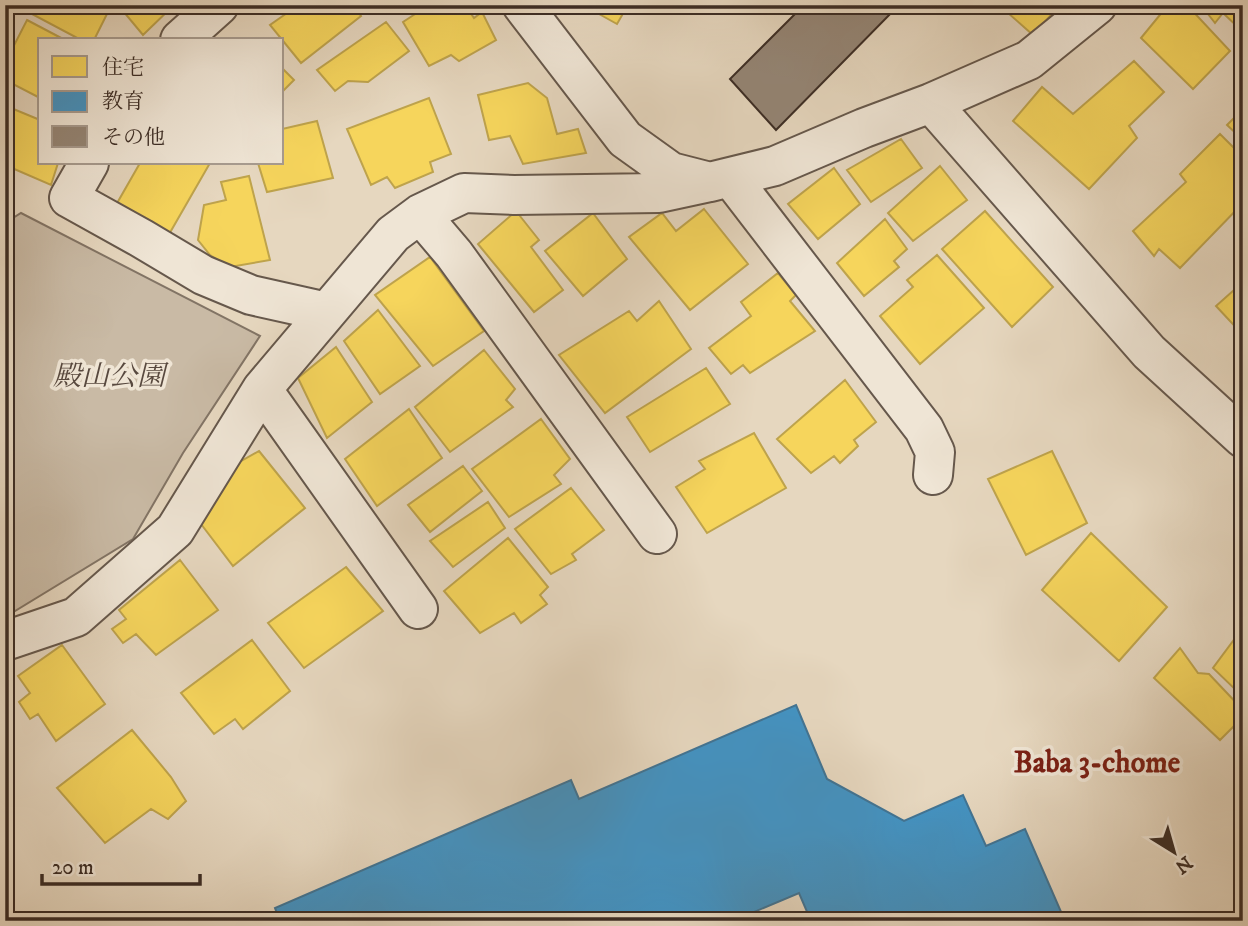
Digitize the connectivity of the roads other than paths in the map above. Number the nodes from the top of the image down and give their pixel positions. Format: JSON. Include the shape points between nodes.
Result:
{"nodes":[{"id":1,"x":219,"y":5,"type":"edge"},
{"id":2,"x":522,"y":5,"type":"edge"},
{"id":3,"x":1097,"y":5,"type":"edge"},
{"id":4,"x":182,"y":38,"type":"edge"},
{"id":5,"x":931,"y":103,"type":"junction"},
{"id":6,"x":88,"y":164,"type":"edge"},
{"id":7,"x":721,"y":180,"type":"junction"},
{"id":8,"x":419,"y":214,"type":"junction"},
{"id":9,"x":327,"y":312,"type":"junction"},
{"id":10,"x":262,"y":389,"type":"junction"},
{"id":11,"x":1243,"y":438,"type":"edge"},
{"id":12,"x":933,"y":475,"type":"dead end"},
{"id":13,"x":657,"y":534,"type":"dead end"},
{"id":14,"x":418,"y":609,"type":"dead end"},
{"id":15,"x":5,"y":641,"type":"edge"}],
"edges":[{"from":1,"to":4,"type":"street"},
{"from":2,"to":7,"type":"street","via":[[625,139],[671,172]]},
{"from":3,"to":5,"type":"street","via":[[1030,60]]},
{"from":5,"to":7,"type":"street","via":[[775,166]]},
{"from":5,"to":11,"type":"street","via":[[1149,352]]},
{"from":6,"to":9,"type":"street","via":[[69,198],[203,275],[251,295]]},
{"from":7,"to":8,"type":"street","via":[[659,192],[464,193]]},
{"from":7,"to":12,"type":"street","via":[[924,429],[935,452]]},
{"from":8,"to":9,"type":"street","via":[[393,234]]},
{"from":8,"to":13,"type":"street","via":[[454,254]]},
{"from":9,"to":10,"type":"street"},
{"from":10,"to":14,"type":"street"},
{"from":10,"to":15,"type":"street","via":[[175,530],[76,617]]}]}
